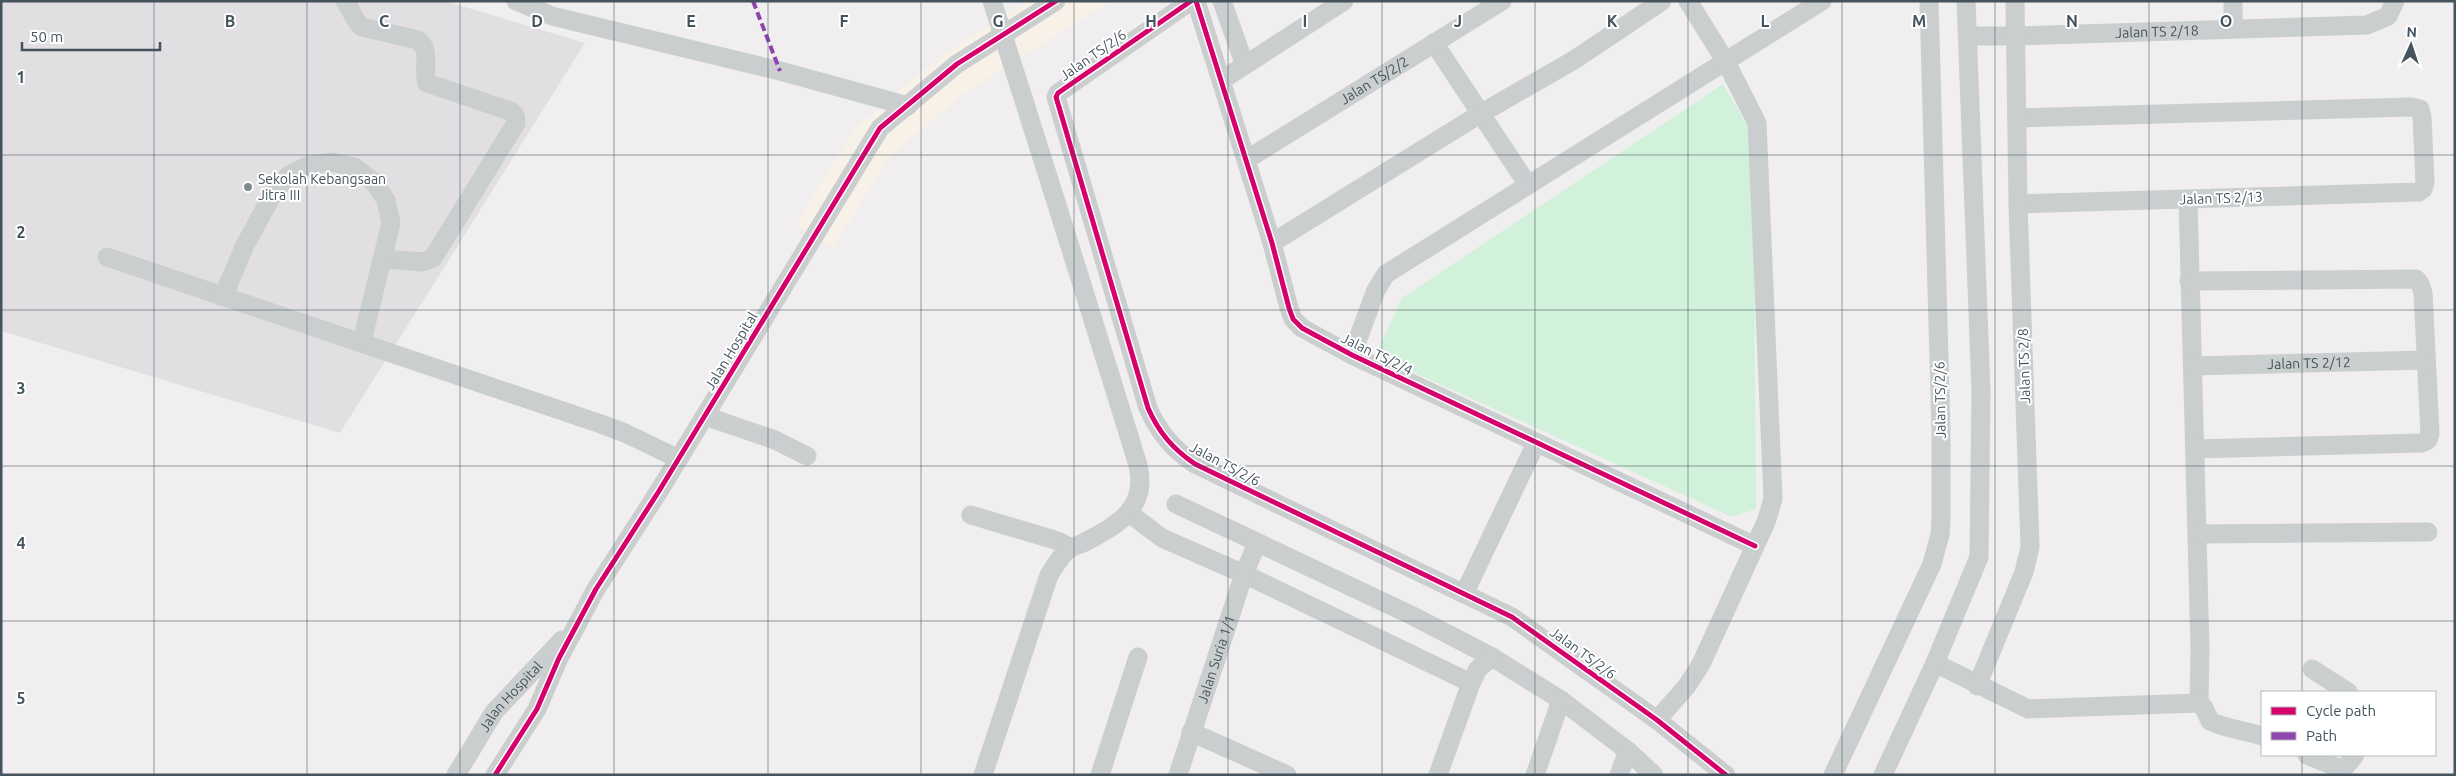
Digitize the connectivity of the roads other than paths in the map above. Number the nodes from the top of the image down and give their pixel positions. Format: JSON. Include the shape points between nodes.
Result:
{"nodes":[{"id":1,"x":345,"y":1,"type":"edge"},
{"id":2,"x":516,"y":1,"type":"edge"},
{"id":3,"x":992,"y":1,"type":"edge"},
{"id":4,"x":1056,"y":1,"type":"edge"},
{"id":5,"x":1191,"y":1,"type":"edge"},
{"id":6,"x":1196,"y":1,"type":"edge"},
{"id":7,"x":1222,"y":1,"type":"edge"},
{"id":8,"x":1344,"y":1,"type":"edge"},
{"id":9,"x":1502,"y":1,"type":"edge"},
{"id":10,"x":1662,"y":1,"type":"edge"},
{"id":11,"x":1688,"y":1,"type":"edge"},
{"id":12,"x":1822,"y":1,"type":"edge"},
{"id":13,"x":1929,"y":1,"type":"edge"},
{"id":14,"x":1966,"y":1,"type":"edge"},
{"id":15,"x":2015,"y":1,"type":"edge"},
{"id":16,"x":2233,"y":1,"type":"edge"},
{"id":17,"x":2395,"y":1,"type":"edge"},
{"id":18,"x":2233,"y":28,"type":"junction"},
{"id":19,"x":1003,"y":36,"type":"junction"},
{"id":20,"x":1968,"y":36,"type":"junction"},
{"id":21,"x":2016,"y":36,"type":"junction"},
{"id":22,"x":1434,"y":43,"type":"junction"},
{"id":23,"x":1726,"y":62,"type":"junction"},
{"id":24,"x":1244,"y":63,"type":"junction"},
{"id":25,"x":1222,"y":80,"type":"junction"},
{"id":26,"x":908,"y":106,"type":"junction"},
{"id":27,"x":1480,"y":114,"type":"junction"},
{"id":28,"x":2018,"y":118,"type":"junction"},
{"id":29,"x":1246,"y":160,"type":"junction"},
{"id":30,"x":1528,"y":185,"type":"junction"},
{"id":31,"x":2188,"y":199,"type":"junction"},
{"id":32,"x":2018,"y":204,"type":"junction"},
{"id":33,"x":1272,"y":243,"type":"junction"},
{"id":34,"x":107,"y":256,"type":"dead end"},
{"id":35,"x":383,"y":259,"type":"junction"},
{"id":36,"x":2189,"y":281,"type":"junction"},
{"id":37,"x":223,"y":297,"type":"junction"},
{"id":38,"x":362,"y":342,"type":"junction"},
{"id":39,"x":1352,"y":355,"type":"junction"},
{"id":40,"x":2426,"y":360,"type":"junction"},
{"id":41,"x":2194,"y":366,"type":"junction"},
{"id":42,"x":705,"y":416,"type":"junction"},
{"id":43,"x":1536,"y":443,"type":"junction"},
{"id":44,"x":2195,"y":449,"type":"junction"},
{"id":45,"x":807,"y":456,"type":"dead end"},
{"id":46,"x":679,"y":460,"type":"junction"},
{"id":47,"x":1176,"y":504,"type":"dead end"},
{"id":48,"x":1129,"y":513,"type":"junction"},
{"id":49,"x":971,"y":515,"type":"dead end"},
{"id":50,"x":2428,"y":532,"type":"dead end"},
{"id":51,"x":2197,"y":534,"type":"junction"},
{"id":52,"x":1257,"y":543,"type":"junction"},
{"id":53,"x":1755,"y":546,"type":"junction"},
{"id":54,"x":1071,"y":548,"type":"junction"},
{"id":55,"x":1244,"y":574,"type":"junction"},
{"id":56,"x":1465,"y":592,"type":"junction"},
{"id":57,"x":575,"y":626,"type":"junction"},
{"id":58,"x":1492,"y":656,"type":"junction"},
{"id":59,"x":1138,"y":658,"type":"dead end"},
{"id":60,"x":1935,"y":663,"type":"junction"},
{"id":61,"x":2312,"y":669,"type":"dead end"},
{"id":62,"x":1471,"y":683,"type":"junction"},
{"id":63,"x":1977,"y":686,"type":"junction"},
{"id":64,"x":2346,"y":691,"type":"edge"},
{"id":65,"x":1561,"y":700,"type":"junction"},
{"id":66,"x":2199,"y":703,"type":"junction"},
{"id":67,"x":1657,"y":720,"type":"junction"},
{"id":68,"x":1191,"y":732,"type":"junction"},
{"id":69,"x":2261,"y":736,"type":"edge"},
{"id":70,"x":1628,"y":751,"type":"junction"},
{"id":71,"x":2310,"y":756,"type":"edge"},
{"id":72,"x":2354,"y":756,"type":"edge"},
{"id":73,"x":2340,"y":774,"type":"edge"},
{"id":74,"x":456,"y":775,"type":"edge"},
{"id":75,"x":495,"y":775,"type":"edge"},
{"id":76,"x":983,"y":775,"type":"edge"},
{"id":77,"x":1100,"y":775,"type":"edge"},
{"id":78,"x":1178,"y":775,"type":"edge"},
{"id":79,"x":1287,"y":775,"type":"edge"},
{"id":80,"x":1438,"y":775,"type":"edge"},
{"id":81,"x":1535,"y":775,"type":"edge"},
{"id":82,"x":1619,"y":775,"type":"edge"},
{"id":83,"x":1654,"y":775,"type":"edge"},
{"id":84,"x":1726,"y":775,"type":"edge"},
{"id":85,"x":1833,"y":775,"type":"edge"},
{"id":86,"x":1883,"y":775,"type":"edge"}],
"edges":[{"from":1,"to":35,"type":"street","via":[[357,24],[362,27],[418,40],[424,45],[426,83],[515,115],[516,123],[433,258],[423,262]]},
{"from":2,"to":26,"type":"street","via":[[552,16],[780,71]]},
{"from":3,"to":19,"type":"street"},
{"from":4,"to":19,"type":"street","name":"Jalan Hospital"},
{"from":5,"to":56,"type":"street","name":"Jalan TS/2/6","via":[[1056,97],[1155,424],[1176,451],[1195,464],[1368,549]]},
{"from":6,"to":25,"type":"street","name":"Jalan TS/2/4"},
{"from":7,"to":24,"type":"street"},
{"from":8,"to":24,"type":"street"},
{"from":9,"to":22,"type":"street","name":"Jalan TS/2/2"},
{"from":10,"to":27,"type":"street","via":[[1574,60]]},
{"from":11,"to":23,"type":"street"},
{"from":12,"to":23,"type":"street"},
{"from":13,"to":85,"type":"street","name":"Jalan TS/2/6","via":[[1941,430],[1940,535],[1932,564]]},
{"from":14,"to":20,"type":"street"},
{"from":15,"to":21,"type":"street","name":"Jalan TS 2/8"},
{"from":16,"to":18,"type":"street"},
{"from":17,"to":18,"type":"street","name":"Jalan TS 2/18","via":[[2388,16],[2367,25]]},
{"from":18,"to":21,"type":"street","name":"Jalan TS 2/18"},
{"from":19,"to":26,"type":"street","name":"Jalan Hospital","via":[[957,64]]},
{"from":19,"to":48,"type":"street","via":[[1138,465],[1140,495]]},
{"from":20,"to":21,"type":"street","name":"Jalan TS 2/18"},
{"from":20,"to":60,"type":"street","via":[[1981,390],[1980,544],[1979,556]]},
{"from":21,"to":28,"type":"street","name":"Jalan TS 2/8"},
{"from":22,"to":27,"type":"street"},
{"from":22,"to":29,"type":"street","name":"Jalan TS/2/2"},
{"from":23,"to":30,"type":"street"},
{"from":23,"to":53,"type":"street","via":[[1754,115],[1759,136],[1774,479],[1771,511]]},
{"from":24,"to":25,"type":"street"},
{"from":25,"to":29,"type":"street","name":"Jalan TS/2/4"},
{"from":26,"to":42,"type":"street","name":"Jalan Hospital","via":[[880,128]]},
{"from":27,"to":30,"type":"street"},
{"from":27,"to":33,"type":"street"},
{"from":28,"to":31,"type":"street","name":"Jalan TS 2/13","via":[[2420,109],[2423,189],[2419,192]]},
{"from":28,"to":32,"type":"street","name":"Jalan TS 2/8"},
{"from":29,"to":33,"type":"street","name":"Jalan TS/2/4"},
{"from":30,"to":39,"type":"street","via":[[1386,274],[1376,290]]},
{"from":31,"to":32,"type":"street","name":"Jalan TS 2/13"},
{"from":31,"to":36,"type":"street"},
{"from":32,"to":63,"type":"street","name":"Jalan TS 2/8","via":[[2030,547],[2024,572]]},
{"from":33,"to":39,"type":"street","name":"Jalan TS/2/4","via":[[1294,319],[1302,328]]},
{"from":34,"to":37,"type":"street"},
{"from":35,"to":37,"type":"street","via":[[390,223],[386,200],[373,181],[354,167],[332,162],[308,165],[288,176],[273,194],[245,245]]},
{"from":35,"to":38,"type":"street"},
{"from":36,"to":40,"type":"street","via":[[2416,279],[2422,293]]},
{"from":36,"to":41,"type":"street"},
{"from":37,"to":38,"type":"street"},
{"from":38,"to":46,"type":"street","via":[[609,427]]},
{"from":39,"to":43,"type":"street","name":"Jalan TS/2/4"},
{"from":40,"to":41,"type":"street","name":"Jalan TS 2/12"},
{"from":40,"to":44,"type":"street","via":[[2430,434],[2422,443]]},
{"from":41,"to":44,"type":"street"},
{"from":42,"to":45,"type":"street","via":[[775,440]]},
{"from":42,"to":46,"type":"street","name":"Jalan Hospital"},
{"from":43,"to":53,"type":"street","name":"Jalan TS/2/4"},
{"from":43,"to":56,"type":"street"},
{"from":44,"to":51,"type":"street"},
{"from":46,"to":57,"type":"street","name":"Jalan Hospital"},
{"from":47,"to":52,"type":"street"},
{"from":48,"to":54,"type":"street"},
{"from":48,"to":55,"type":"street","via":[[1162,538]]},
{"from":49,"to":54,"type":"street","via":[[1058,541]]},
{"from":50,"to":51,"type":"street"},
{"from":51,"to":66,"type":"street"},
{"from":52,"to":55,"type":"street","name":"Jalan Suria 1/1"},
{"from":52,"to":58,"type":"street"},
{"from":53,"to":67,"type":"street","via":[[1700,664],[1687,686]]},
{"from":54,"to":76,"type":"street","via":[[1049,574]]},
{"from":55,"to":62,"type":"street"},
{"from":55,"to":68,"type":"street","name":"Jalan Suria 1/1"},
{"from":56,"to":67,"type":"street","name":"Jalan TS/2/6","via":[[1532,630]]},
{"from":57,"to":74,"type":"street","name":"Jalan Hospital","via":[[494,712]]},
{"from":57,"to":75,"type":"street","name":"Jalan Hospital","via":[[537,708]]},
{"from":58,"to":62,"type":"street","via":[[1478,669]]},
{"from":58,"to":65,"type":"street"},
{"from":59,"to":77,"type":"street"},
{"from":60,"to":63,"type":"street"},
{"from":60,"to":86,"type":"street"},
{"from":61,"to":64,"type":"street"},
{"from":62,"to":80,"type":"street"},
{"from":63,"to":66,"type":"street","via":[[2028,709]]},
{"from":65,"to":70,"type":"street"},
{"from":65,"to":81,"type":"street"},
{"from":66,"to":69,"type":"street","via":[[2210,721],[2223,728],[2241,729]]},
{"from":67,"to":84,"type":"street","name":"Jalan TS/2/6"},
{"from":68,"to":78,"type":"street","name":"Jalan Suria 1/1"},
{"from":68,"to":79,"type":"street"},
{"from":70,"to":82,"type":"street"},
{"from":70,"to":83,"type":"street"},
{"from":71,"to":73,"type":"street","via":[[2336,766]]},
{"from":72,"to":73,"type":"street"}]}
